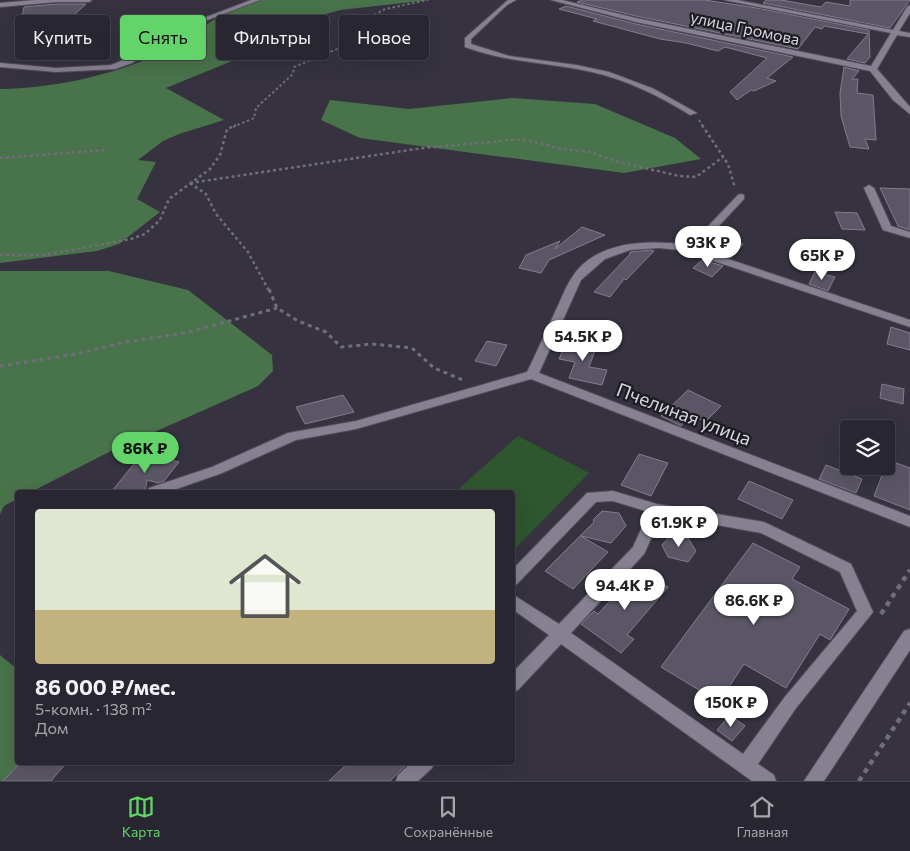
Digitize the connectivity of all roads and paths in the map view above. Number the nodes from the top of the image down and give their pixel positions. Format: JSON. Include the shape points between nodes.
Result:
{"nodes":[{"id":1,"x":89,"y":0,"type":"edge"},
{"id":2,"x":256,"y":0,"type":"edge"},
{"id":3,"x":428,"y":0,"type":"edge"},
{"id":4,"x":513,"y":0,"type":"edge"},
{"id":5,"x":554,"y":0,"type":"edge"},
{"id":6,"x":727,"y":0,"type":"edge"},
{"id":7,"x":0,"y":5,"type":"edge"},
{"id":8,"x":910,"y":7,"type":"edge"},
{"id":9,"x":894,"y":32,"type":"junction"},
{"id":10,"x":910,"y":35,"type":"edge"},
{"id":11,"x":0,"y":65,"type":"edge"},
{"id":12,"x":873,"y":69,"type":"junction"},
{"id":13,"x":910,"y":112,"type":"edge"},
{"id":14,"x":693,"y":113,"type":"joint"},
{"id":15,"x":105,"y":150,"type":"dead end"},
{"id":16,"x":722,"y":157,"type":"junction"},
{"id":17,"x":0,"y":158,"type":"edge"},
{"id":18,"x":190,"y":183,"type":"junction"},
{"id":19,"x":869,"y":188,"type":"dead end"},
{"id":20,"x":741,"y":197,"type":"joint"},
{"id":21,"x":910,"y":235,"type":"edge"},
{"id":22,"x":692,"y":248,"type":"junction"},
{"id":23,"x":0,"y":256,"type":"edge"},
{"id":24,"x":277,"y":308,"type":"junction"},
{"id":25,"x":910,"y":324,"type":"edge"},
{"id":26,"x":0,"y":366,"type":"edge"},
{"id":27,"x":532,"y":375,"type":"junction"},
{"id":28,"x":496,"y":385,"type":"junction"},
{"id":29,"x":160,"y":490,"type":"edge"},
{"id":30,"x":657,"y":509,"type":"junction"},
{"id":31,"x":910,"y":522,"type":"edge"},
{"id":32,"x":515,"y":577,"type":"edge"},
{"id":33,"x":515,"y":602,"type":"edge"},
{"id":34,"x":560,"y":633,"type":"junction"},
{"id":35,"x":910,"y":636,"type":"edge"},
{"id":36,"x":515,"y":682,"type":"edge"},
{"id":37,"x":910,"y":703,"type":"edge"},
{"id":38,"x":423,"y":765,"type":"edge"},
{"id":39,"x":746,"y":765,"type":"junction"},
{"id":40,"x":405,"y":781,"type":"edge"},
{"id":41,"x":767,"y":781,"type":"edge"},
{"id":42,"x":813,"y":781,"type":"edge"},
{"id":43,"x":859,"y":781,"type":"edge"}],
"edges":[{"from":1,"to":7,"type":"street"},
{"from":2,"to":11,"type":"street","via":[[185,27],[129,61],[112,67],[56,70]]},
{"from":3,"to":18,"type":"path","via":[[385,9],[350,29],[342,47],[294,66],[293,74],[256,108],[254,118],[227,129],[220,155],[210,169]]},
{"from":4,"to":14,"type":"street","via":[[504,4],[467,39],[468,45],[506,59],[612,76],[673,100]]},
{"from":5,"to":12,"type":"street","name":"улица Громова"},
{"from":6,"to":9,"type":"street"},
{"from":8,"to":9,"type":"street"},
{"from":9,"to":10,"type":"street"},
{"from":9,"to":12,"type":"street"},
{"from":12,"to":13,"type":"street"},
{"from":14,"to":16,"type":"path"},
{"from":15,"to":17,"type":"path"},
{"from":16,"to":18,"type":"path","via":[[696,177],[679,176],[590,152],[513,139],[423,148]]},
{"from":16,"to":20,"type":"path","via":[[728,163],[730,179]]},
{"from":18,"to":23,"type":"path","via":[[170,198],[160,220],[145,234],[44,255]]},
{"from":18,"to":24,"type":"path","via":[[206,194],[216,214],[248,252]]},
{"from":19,"to":21,"type":"street","via":[[888,228]]},
{"from":20,"to":22,"type":"street"},
{"from":22,"to":25,"type":"street"},
{"from":22,"to":27,"type":"street","via":[[633,245],[606,253],[586,266],[576,279]]},
{"from":24,"to":26,"type":"path","via":[[189,332]]},
{"from":24,"to":28,"type":"path","via":[[326,332],[341,347],[372,344],[412,348],[434,368],[461,380]]},
{"from":27,"to":28,"type":"street"},
{"from":27,"to":31,"type":"street","name":"Пчелиная улица"},
{"from":28,"to":29,"type":"street","via":[[356,424],[293,436],[217,470]]},
{"from":30,"to":32,"type":"street","via":[[613,496],[592,497]]},
{"from":30,"to":34,"type":"street","via":[[639,550]]},
{"from":30,"to":39,"type":"street","via":[[764,528],[846,568],[865,612],[790,703]]},
{"from":33,"to":34,"type":"street"},
{"from":34,"to":36,"type":"street"},
{"from":34,"to":39,"type":"street"},
{"from":35,"to":42,"type":"street"},
{"from":37,"to":43,"type":"path"},
{"from":38,"to":40,"type":"street"},
{"from":39,"to":41,"type":"street"}]}
